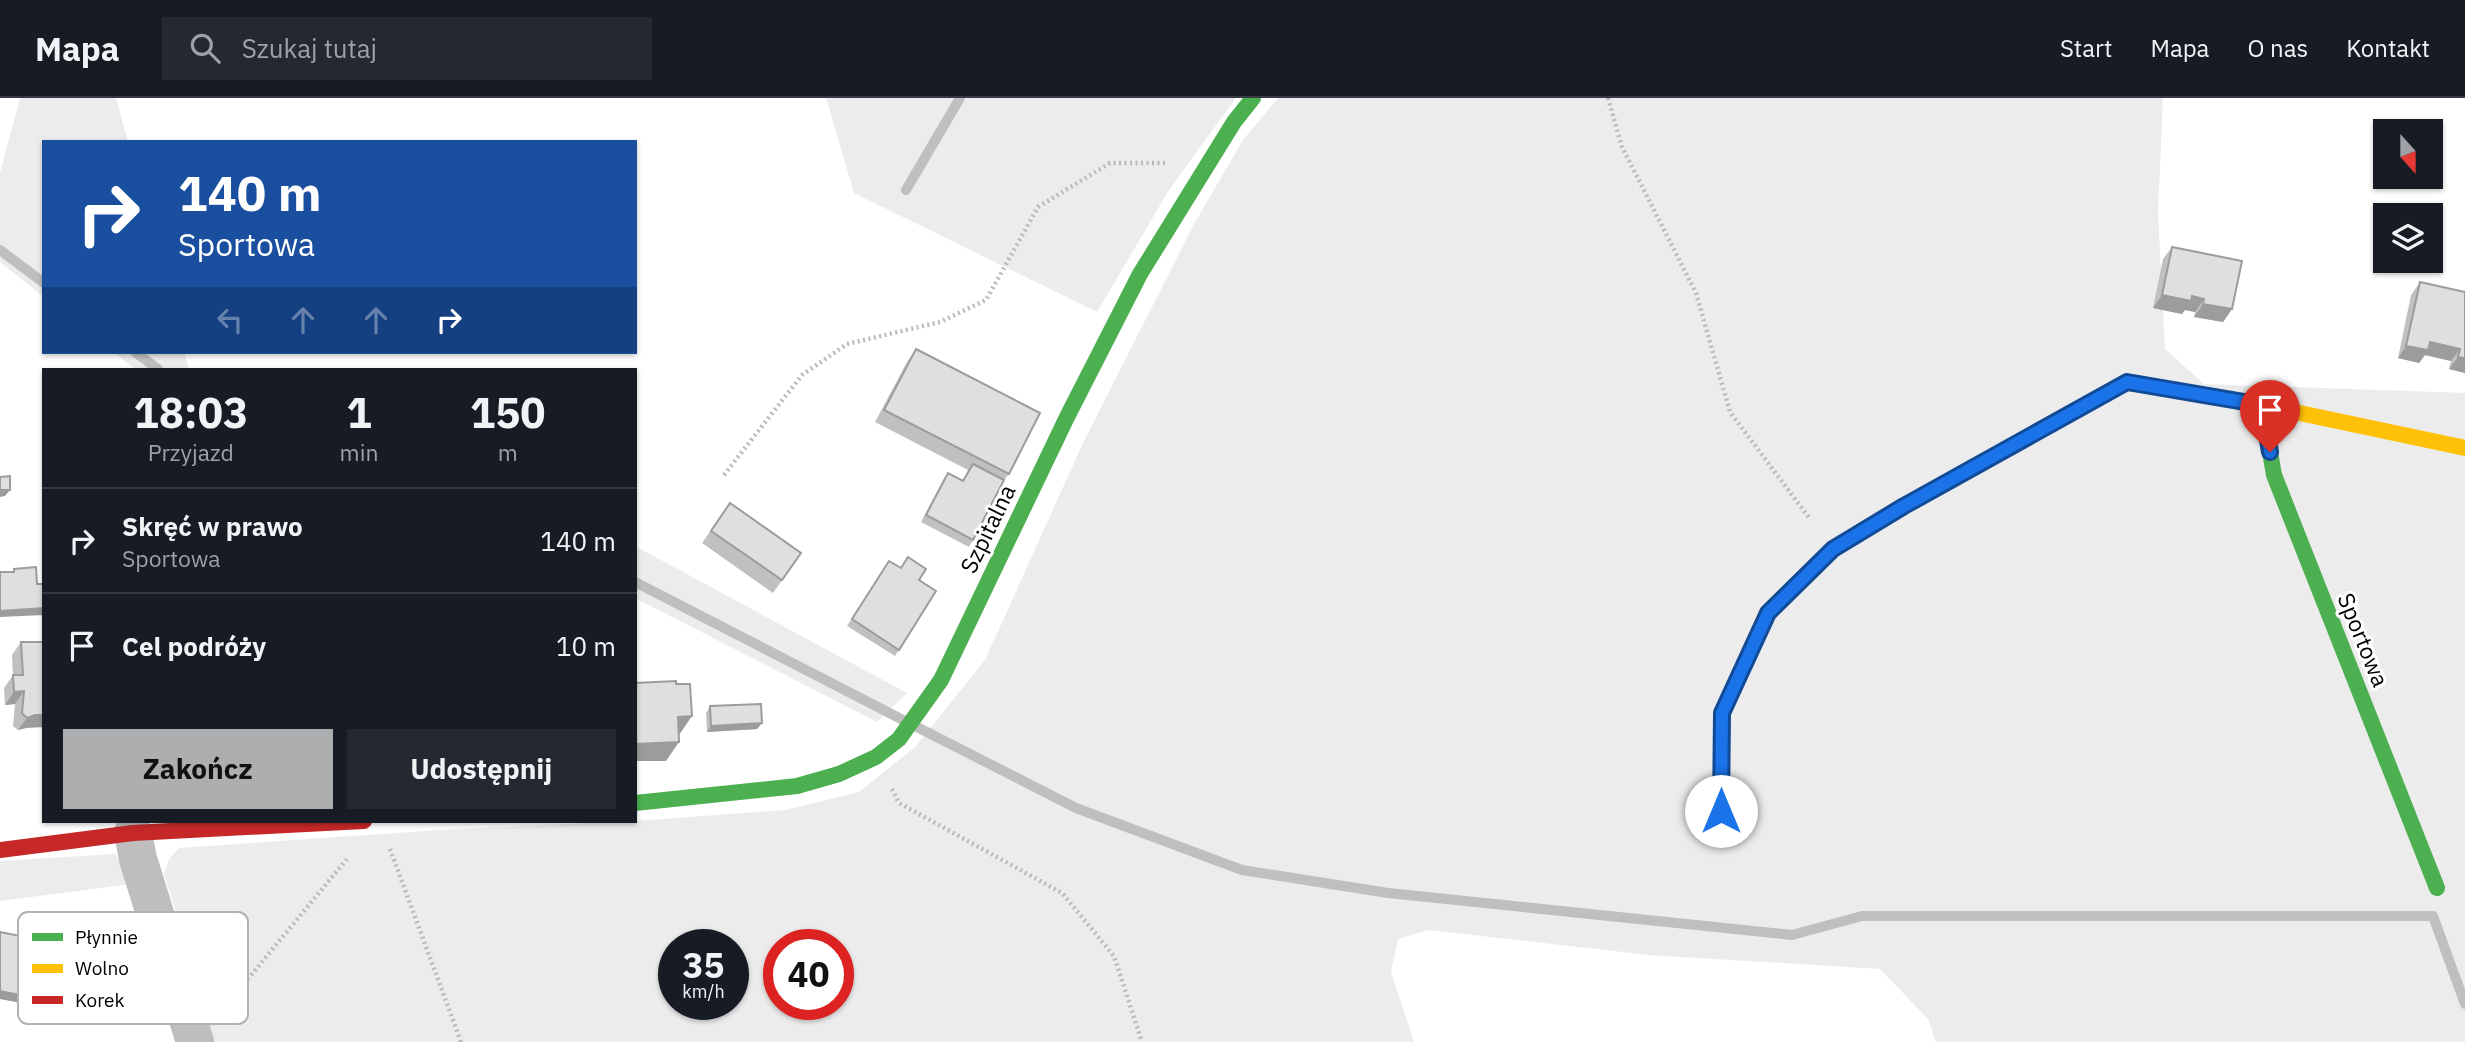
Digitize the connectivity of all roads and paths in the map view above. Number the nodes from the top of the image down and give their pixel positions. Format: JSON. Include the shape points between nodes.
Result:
{"nodes":[{"id":1,"x":1253,"y":98,"type":"edge"},
{"id":2,"x":1608,"y":98,"type":"edge"},
{"id":3,"x":1208,"y":164,"type":"junction"},
{"id":4,"x":2262,"y":405,"type":"junction"},
{"id":5,"x":2465,"y":448,"type":"edge"},
{"id":6,"x":724,"y":475,"type":"dead end"},
{"id":7,"x":1833,"y":549,"type":"junction"},
{"id":8,"x":876,"y":757,"type":"junction"},
{"id":9,"x":637,"y":803,"type":"edge"},
{"id":10,"x":1721,"y":811,"type":"dead end"},
{"id":11,"x":326,"y":823,"type":"edge"},
{"id":12,"x":133,"y":833,"type":"junction"},
{"id":13,"x":389,"y":847,"type":"dead end"},
{"id":14,"x":0,"y":850,"type":"edge"},
{"id":15,"x":352,"y":852,"type":"dead end"},
{"id":16,"x":2437,"y":888,"type":"dead end"},
{"id":17,"x":155,"y":912,"type":"edge"},
{"id":18,"x":248,"y":978,"type":"edge"},
{"id":19,"x":189,"y":1024,"type":"edge"},
{"id":20,"x":195,"y":1042,"type":"edge"},
{"id":21,"x":461,"y":1042,"type":"edge"},
{"id":22,"x":1142,"y":1042,"type":"edge"}],
"edges":[{"from":1,"to":3,"type":"street","name":"Szpitalna"},
{"from":2,"to":7,"type":"path","via":[[1622,147],[1696,293],[1730,412]]},
{"from":3,"to":6,"type":"path","via":[[1110,163],[1038,207],[986,300],[940,322],[848,344],[824,360],[802,375]]},
{"from":3,"to":8,"type":"street","name":"Szpitalna","via":[[1128,298],[941,680],[899,739]]},
{"from":4,"to":5,"type":"street"},
{"from":4,"to":7,"type":"street","via":[[2127,382]]},
{"from":4,"to":16,"type":"street","name":"Sportowa","via":[[2274,475]]},
{"from":7,"to":10,"type":"street","via":[[1768,613],[1722,713]]},
{"from":8,"to":9,"type":"street","name":"Szpitalna","via":[[797,786]]},
{"from":8,"to":22,"type":"path","via":[[899,803],[1062,894],[1114,956]]},
{"from":11,"to":12,"type":"street"},
{"from":12,"to":14,"type":"street"},
{"from":12,"to":17,"type":"street"},
{"from":13,"to":21,"type":"path"},
{"from":15,"to":18,"type":"path"},
{"from":19,"to":20,"type":"street"}]}
